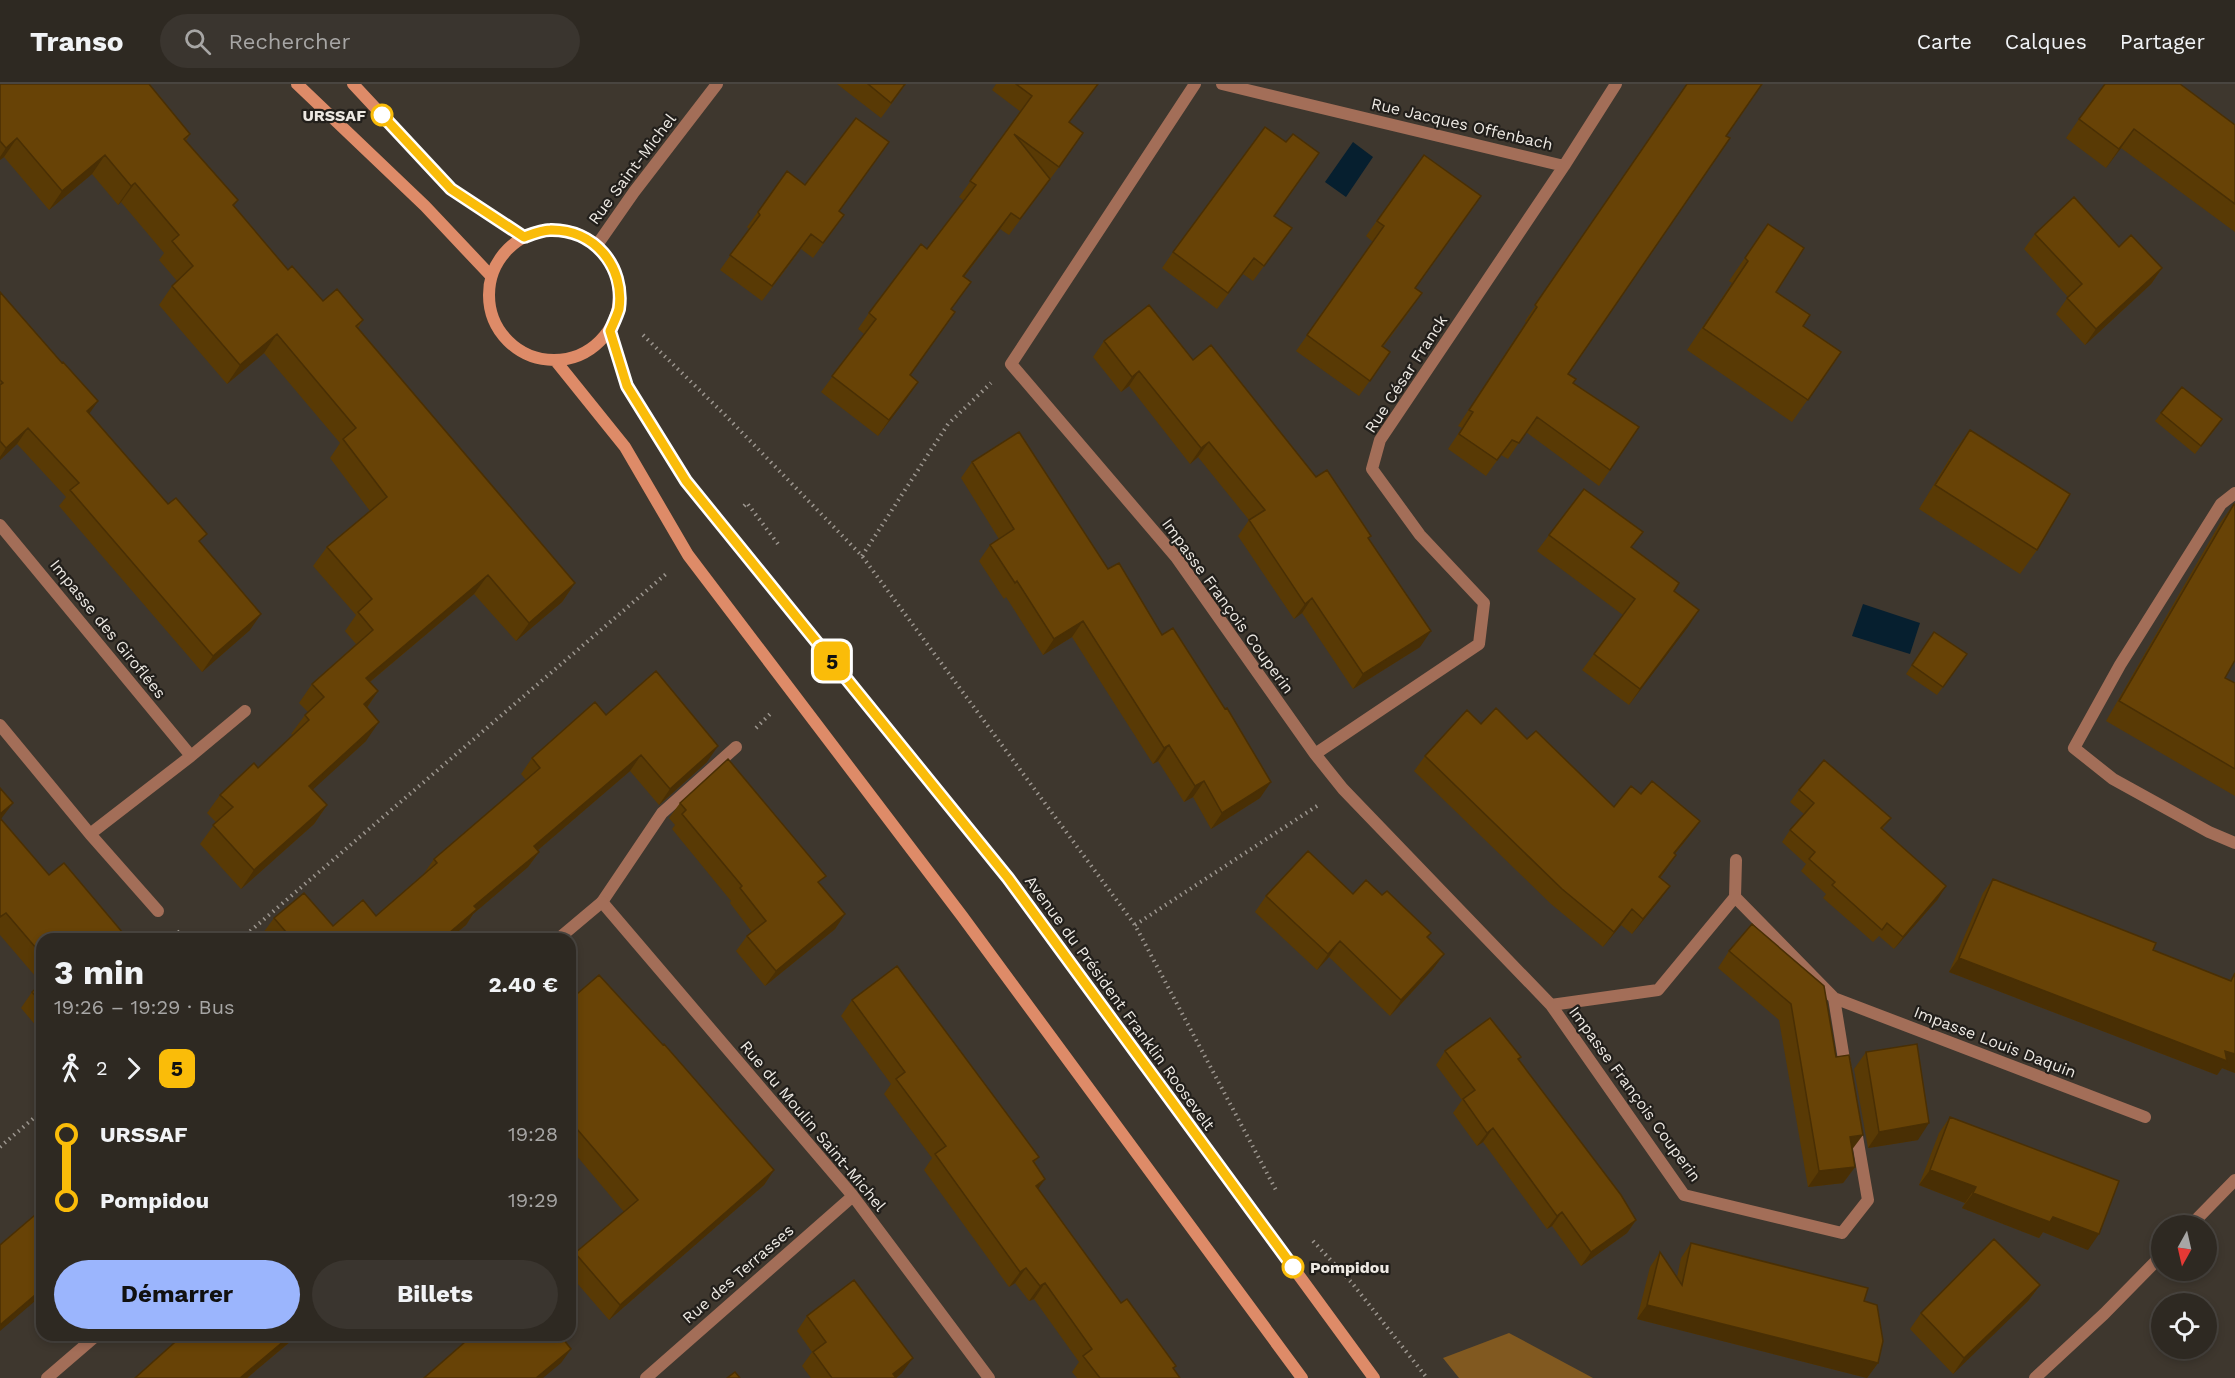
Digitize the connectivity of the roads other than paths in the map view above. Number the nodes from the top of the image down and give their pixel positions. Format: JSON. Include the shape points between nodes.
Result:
{"nodes":[{"id":1,"x":297,"y":84,"type":"edge"},
{"id":2,"x":353,"y":84,"type":"edge"},
{"id":3,"x":717,"y":84,"type":"edge"},
{"id":4,"x":1195,"y":84,"type":"edge"},
{"id":5,"x":1222,"y":84,"type":"edge"},
{"id":6,"x":1616,"y":84,"type":"edge"},
{"id":7,"x":1564,"y":166,"type":"junction"},
{"id":8,"x":524,"y":237,"type":"junction"},
{"id":9,"x":597,"y":245,"type":"junction"},
{"id":10,"x":491,"y":276,"type":"junction"},
{"id":11,"x":610,"y":331,"type":"junction"},
{"id":12,"x":555,"y":360,"type":"junction"},
{"id":13,"x":2235,"y":493,"type":"edge"},
{"id":14,"x":0,"y":525,"type":"edge"},
{"id":15,"x":245,"y":711,"type":"dead end"},
{"id":16,"x":0,"y":725,"type":"edge"},
{"id":17,"x":736,"y":747,"type":"dead end"},
{"id":18,"x":1315,"y":754,"type":"junction"},
{"id":19,"x":191,"y":756,"type":"junction"},
{"id":20,"x":90,"y":834,"type":"junction"},
{"id":21,"x":2235,"y":843,"type":"edge"},
{"id":22,"x":1736,"y":860,"type":"dead end"},
{"id":23,"x":1735,"y":897,"type":"junction"},
{"id":24,"x":602,"y":902,"type":"junction"},
{"id":25,"x":158,"y":911,"type":"dead end"},
{"id":26,"x":565,"y":933,"type":"edge"},
{"id":27,"x":1834,"y":998,"type":"junction"},
{"id":28,"x":1551,"y":1005,"type":"junction"},
{"id":29,"x":1849,"y":1088,"type":"edge"},
{"id":30,"x":1853,"y":1110,"type":"edge"},
{"id":31,"x":2145,"y":1117,"type":"dead end"},
{"id":32,"x":2235,"y":1180,"type":"edge"},
{"id":33,"x":852,"y":1196,"type":"junction"},
{"id":34,"x":2201,"y":1215,"type":"edge"},
{"id":35,"x":2151,"y":1266,"type":"edge"},
{"id":36,"x":90,"y":1341,"type":"edge"},
{"id":37,"x":47,"y":1378,"type":"edge"},
{"id":38,"x":646,"y":1378,"type":"edge"},
{"id":39,"x":989,"y":1378,"type":"edge"},
{"id":40,"x":1302,"y":1378,"type":"edge"},
{"id":41,"x":1374,"y":1378,"type":"edge"},
{"id":42,"x":2035,"y":1378,"type":"edge"}],
"edges":[{"from":1,"to":10,"type":"main road","via":[[425,206]]},
{"from":2,"to":8,"type":"main road","via":[[451,189]]},
{"from":3,"to":9,"type":"street","name":"Rue Saint-Michel"},
{"from":4,"to":18,"type":"street","name":"Impasse François Couperin","via":[[1011,364],[1176,557]]},
{"from":5,"to":7,"type":"street","name":"Rue Jacques Offenbach"},
{"from":6,"to":7,"type":"street","name":"Rue Jacques Offenbach"},
{"from":7,"to":18,"type":"street","name":"Rue César Franck","via":[[1380,440],[1372,469],[1420,535],[1484,603],[1479,644]]},
{"from":8,"to":9,"type":"main road","via":[[548,229],[574,232]]},
{"from":8,"to":10,"type":"main road","via":[[504,253]]},
{"from":9,"to":11,"type":"main road","via":[[612,264],[620,287],[618,311]]},
{"from":10,"to":12,"type":"main road","via":[[489,300],[495,323],[510,343],[530,356]]},
{"from":11,"to":12,"type":"main road","via":[[595,347],[576,357]]},
{"from":11,"to":41,"type":"main road","name":"Avenue du Président Franklin Roosevelt","via":[[627,386],[686,481],[1008,878]]},
{"from":12,"to":40,"type":"main road","via":[[625,447],[688,555],[962,916]]},
{"from":13,"to":21,"type":"street","via":[[2221,504],[2120,665],[2074,748],[2113,779]]},
{"from":14,"to":19,"type":"street","name":"Impasse des Giroflées"},
{"from":15,"to":19,"type":"street"},
{"from":16,"to":20,"type":"street"},
{"from":17,"to":24,"type":"street","via":[[662,813]]},
{"from":18,"to":28,"type":"street","name":"Impasse François Couperin","via":[[1343,789]]},
{"from":19,"to":20,"type":"street"},
{"from":20,"to":25,"type":"street"},
{"from":22,"to":23,"type":"street"},
{"from":23,"to":27,"type":"street"},
{"from":23,"to":28,"type":"street","name":"Impasse François Couperin","via":[[1658,990]]},
{"from":24,"to":26,"type":"street"},
{"from":24,"to":33,"type":"street","name":"Rue du Moulin Saint-Michel"},
{"from":27,"to":29,"type":"street"},
{"from":27,"to":31,"type":"street","name":"Impasse Louis Daquin"},
{"from":28,"to":30,"type":"street","name":"Impasse François Couperin","via":[[1684,1195],[1842,1233],[1868,1200]]},
{"from":32,"to":34,"type":"street"},
{"from":33,"to":38,"type":"street","name":"Rue des Terrasses"},
{"from":33,"to":39,"type":"street","name":"Rue du Moulin Saint-Michel"},
{"from":35,"to":42,"type":"street"},
{"from":36,"to":37,"type":"street"}]}
